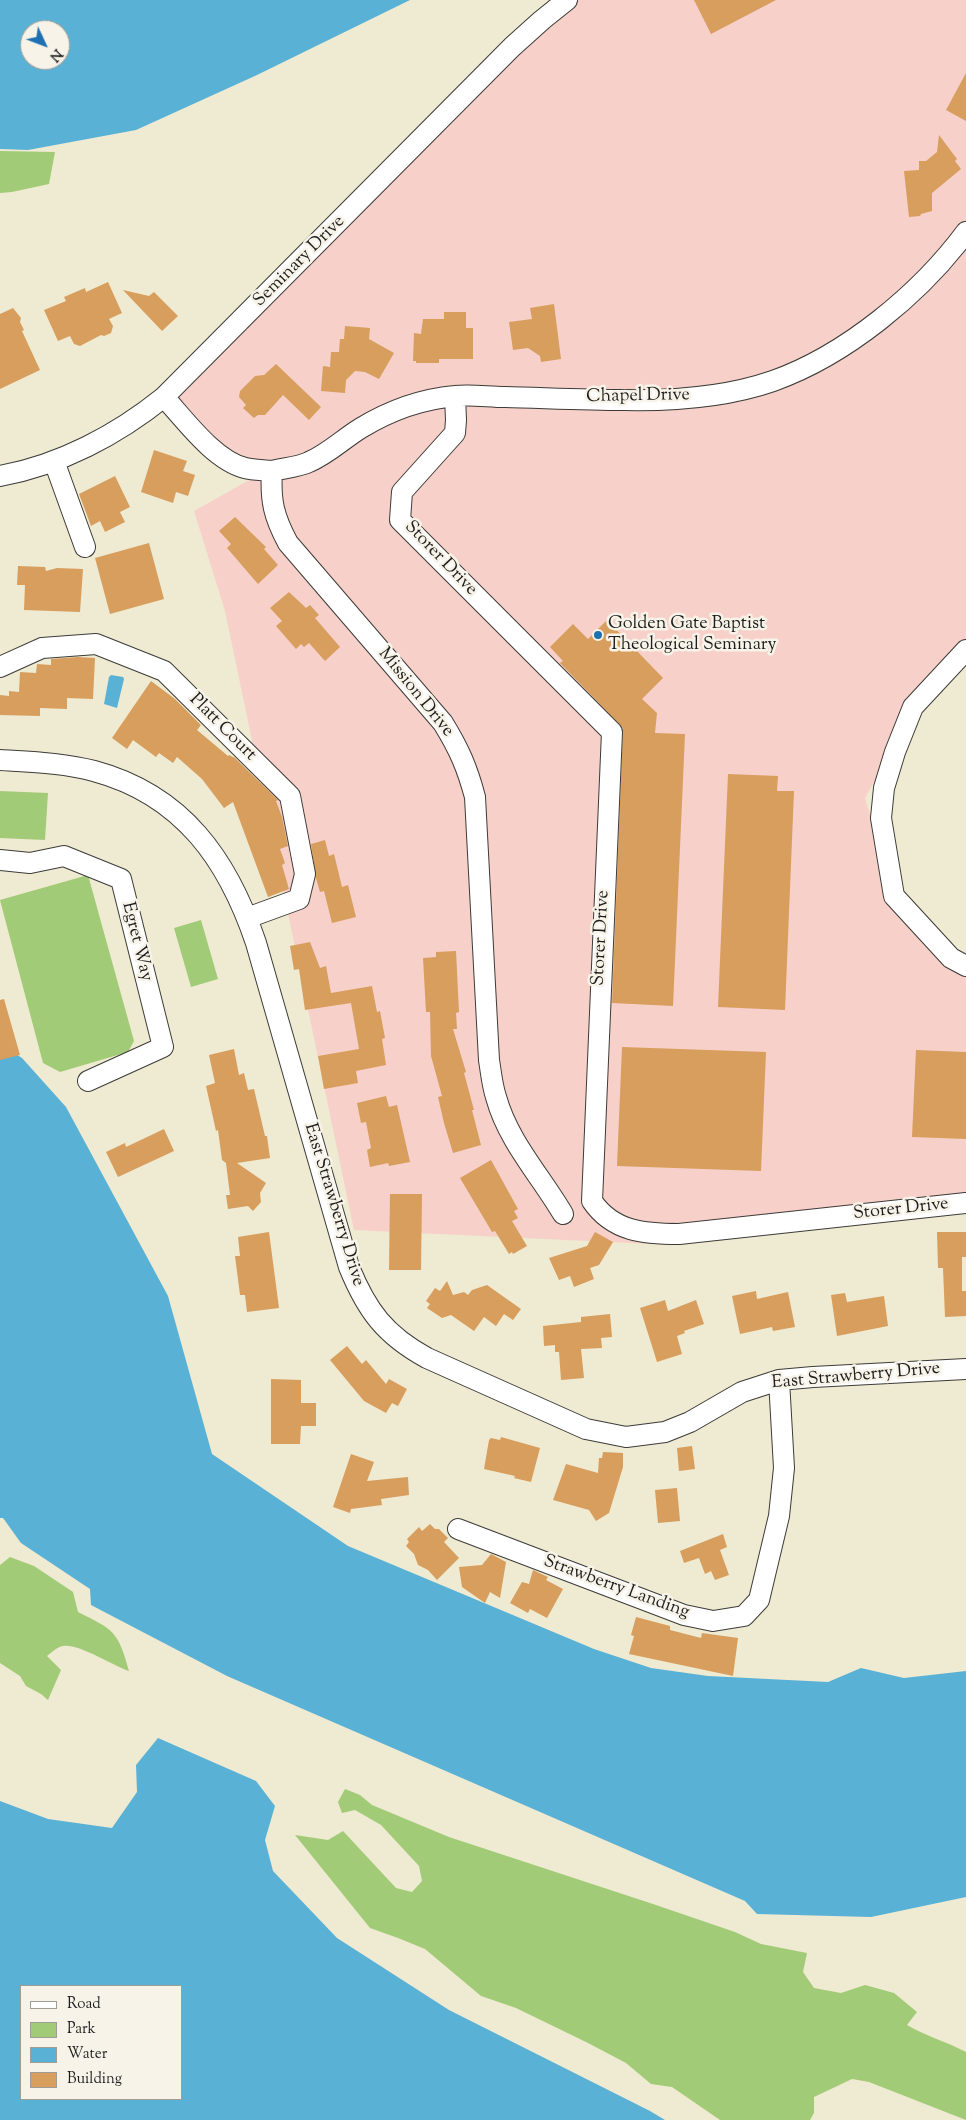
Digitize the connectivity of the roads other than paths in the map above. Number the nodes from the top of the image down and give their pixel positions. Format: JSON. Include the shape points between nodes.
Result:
{"nodes":[{"id":1,"x":567,"y":0,"type":"edge"},
{"id":2,"x":966,"y":232,"type":"edge"},
{"id":3,"x":455,"y":396,"type":"junction"},
{"id":4,"x":164,"y":397,"type":"junction"},
{"id":5,"x":54,"y":461,"type":"junction"},
{"id":6,"x":272,"y":470,"type":"junction"},
{"id":7,"x":0,"y":476,"type":"edge"},
{"id":8,"x":85,"y":546,"type":"dead end"},
{"id":9,"x":966,"y":650,"type":"edge"},
{"id":10,"x":0,"y":667,"type":"edge"},
{"id":11,"x":0,"y":760,"type":"edge"},
{"id":12,"x":0,"y":860,"type":"edge"},
{"id":13,"x":247,"y":918,"type":"junction"},
{"id":14,"x":966,"y":966,"type":"edge"},
{"id":15,"x":88,"y":1081,"type":"dead end"},
{"id":16,"x":966,"y":1203,"type":"edge"},
{"id":17,"x":563,"y":1214,"type":"dead end"},
{"id":18,"x":966,"y":1369,"type":"edge"},
{"id":19,"x":779,"y":1380,"type":"junction"},
{"id":20,"x":458,"y":1529,"type":"dead end"}],
"edges":[{"from":1,"to":4,"type":"street","name":"Seminary Drive","via":[[512,47]]},
{"from":2,"to":3,"type":"street","name":"Chapel Drive","via":[[922,282],[886,314],[852,340],[773,381],[727,393],[676,398]]},
{"from":3,"to":6,"type":"street","name":"Chapel Drive","via":[[392,412],[361,428],[309,463]]},
{"from":3,"to":16,"type":"street","name":"Storer Drive","via":[[455,433],[402,492],[400,520],[612,732],[592,1202],[609,1221],[639,1232],[659,1234]]},
{"from":4,"to":5,"type":"street","name":"Seminary Drive","via":[[119,430]]},
{"from":4,"to":6,"type":"street","via":[[212,449],[228,461],[245,468]]},
{"from":5,"to":7,"type":"street","name":"Seminary Drive"},
{"from":5,"to":8,"type":"street"},
{"from":6,"to":17,"type":"street","name":"Mission Drive","via":[[272,507],[288,543],[443,723],[467,766],[475,797],[489,1060],[496,1097],[525,1159],[547,1186]]},
{"from":9,"to":14,"type":"street","via":[[913,707],[884,788],[881,818],[894,896],[951,958]]},
{"from":10,"to":13,"type":"street","name":"Platt Court","via":[[42,648],[96,644],[164,671],[242,747],[290,796],[304,874],[299,899]]},
{"from":11,"to":13,"type":"street","name":"East Strawberry Drive","via":[[92,771],[136,787],[174,812],[197,833],[232,884]]},
{"from":12,"to":15,"type":"street","name":"Egret Way","via":[[30,863],[64,856],[121,879],[162,1047]]},
{"from":13,"to":19,"type":"street","name":"East Strawberry Drive","via":[[349,1267],[368,1308],[391,1335],[427,1358],[586,1430],[626,1437],[665,1432],[690,1422],[742,1392]]},
{"from":18,"to":19,"type":"street","name":"East Strawberry Drive"},
{"from":19,"to":20,"type":"street","name":"Strawberry Landing","via":[[784,1468],[779,1516],[759,1600],[744,1616],[713,1621],[684,1615]]}]}
